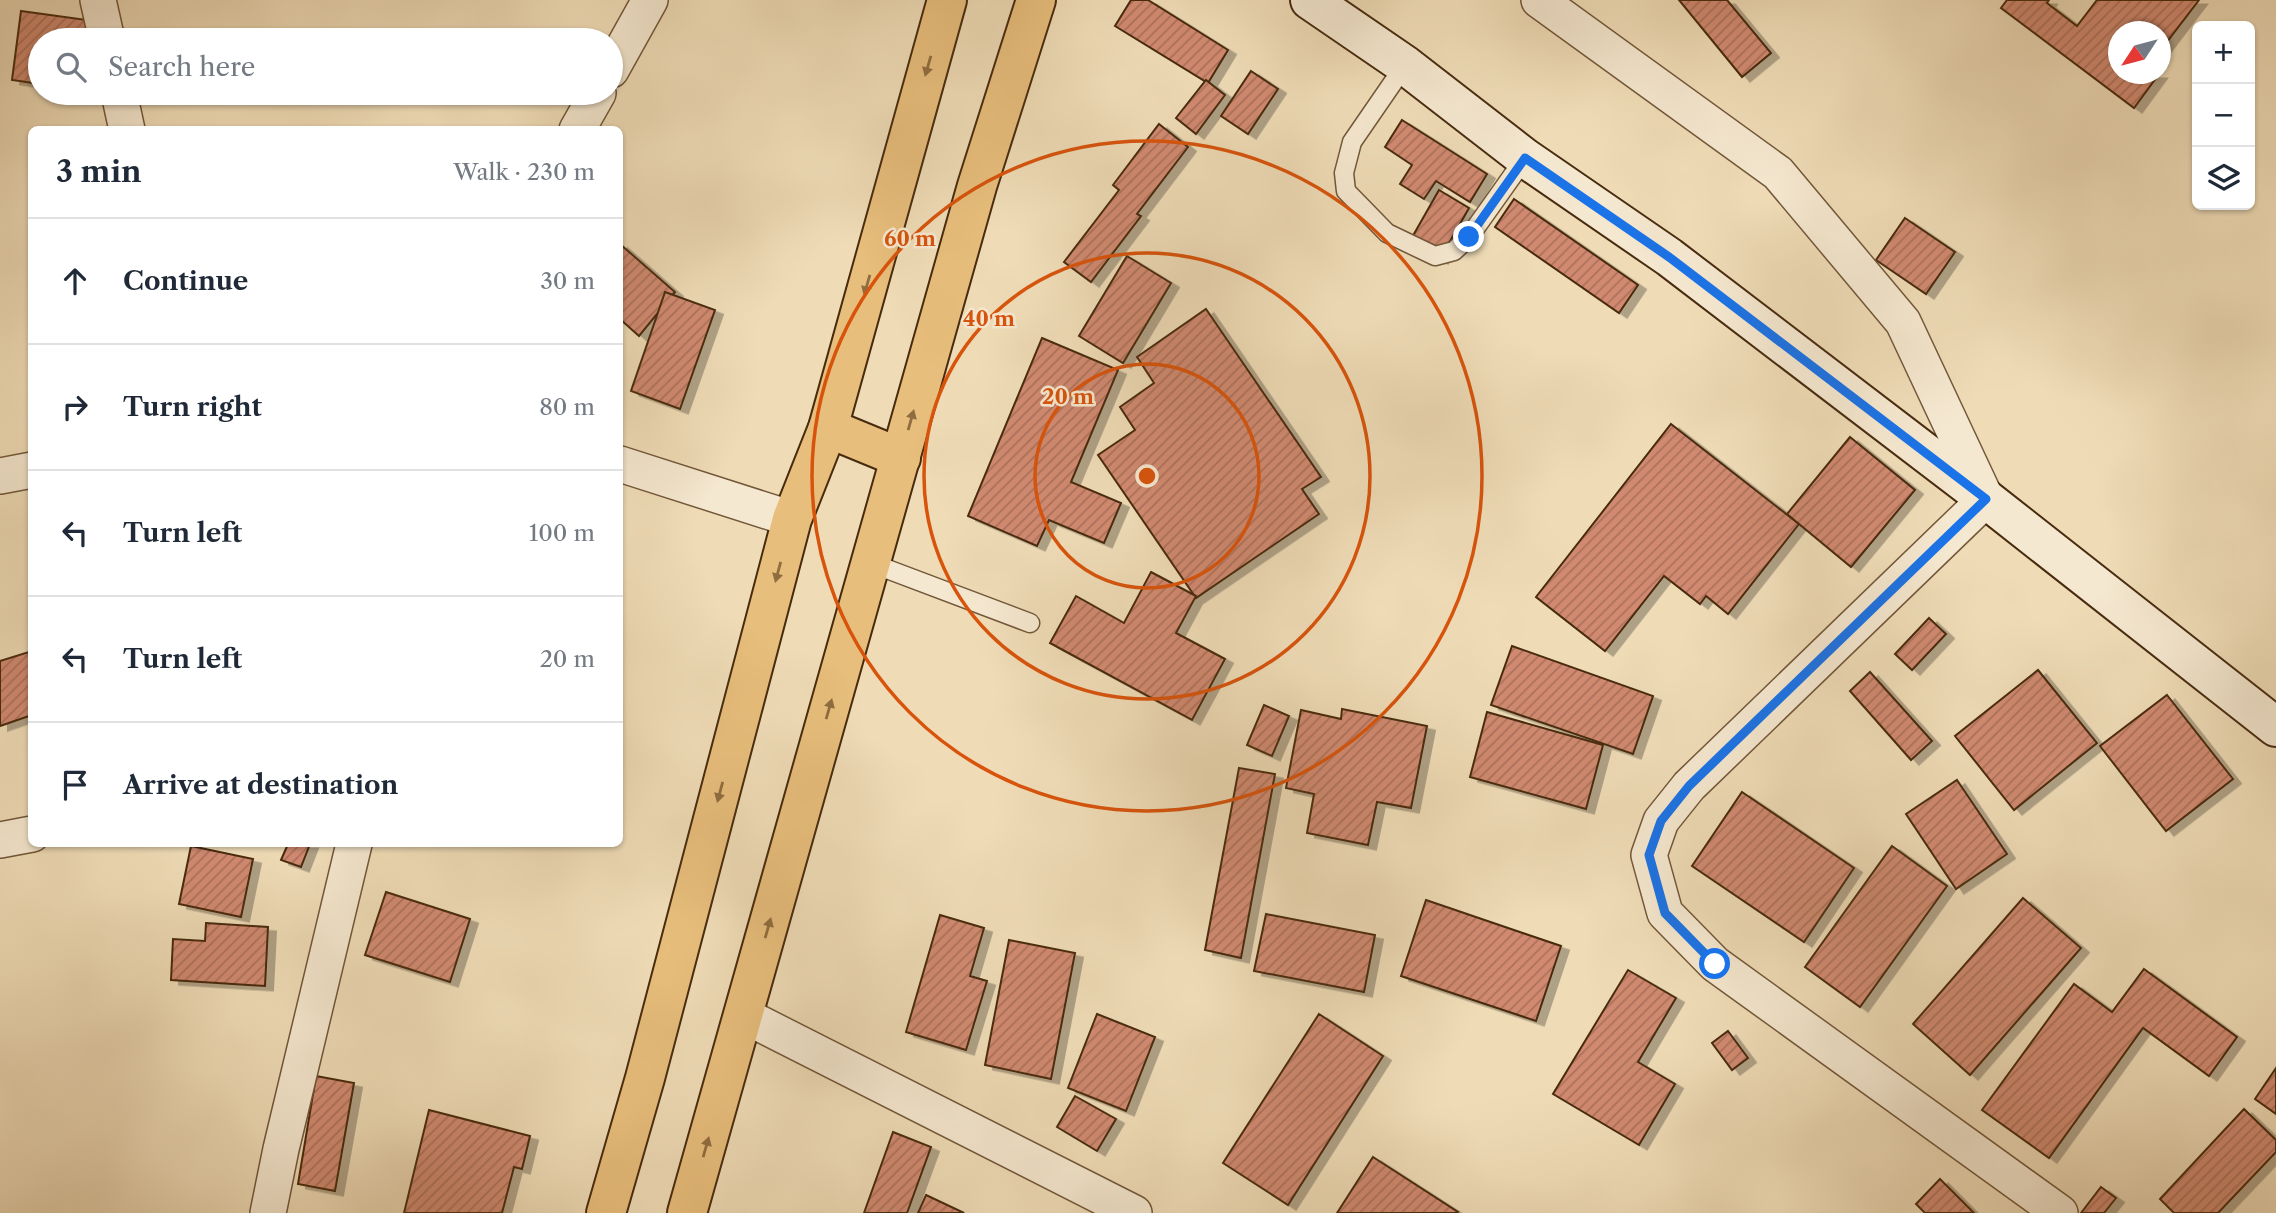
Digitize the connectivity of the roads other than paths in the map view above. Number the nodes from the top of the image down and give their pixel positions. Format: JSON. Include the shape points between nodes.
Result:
{"nodes":[{"id":1,"x":98,"y":0,"type":"edge"},
{"id":2,"x":650,"y":0,"type":"edge"},
{"id":3,"x":947,"y":0,"type":"edge"},
{"id":4,"x":1036,"y":0,"type":"edge"},
{"id":5,"x":1310,"y":0,"type":"edge"},
{"id":6,"x":1539,"y":0,"type":"edge"},
{"id":7,"x":104,"y":28,"type":"edge"},
{"id":8,"x":623,"y":48,"type":"edge"},
{"id":9,"x":1405,"y":65,"type":"junction"},
{"id":10,"x":122,"y":105,"type":"edge"},
{"id":11,"x":591,"y":105,"type":"edge"},
{"id":12,"x":126,"y":126,"type":"edge"},
{"id":13,"x":579,"y":126,"type":"edge"},
{"id":14,"x":1525,"y":158,"type":"junction"},
{"id":15,"x":828,"y":428,"type":"junction"},
{"id":16,"x":901,"y":458,"type":"junction"},
{"id":17,"x":623,"y":465,"type":"edge"},
{"id":18,"x":28,"y":471,"type":"edge"},
{"id":19,"x":0,"y":476,"type":"edge"},
{"id":20,"x":1986,"y":499,"type":"junction"},
{"id":21,"x":792,"y":519,"type":"junction"},
{"id":22,"x":871,"y":563,"type":"junction"},
{"id":23,"x":1030,"y":623,"type":"dead end"},
{"id":24,"x":2276,"y":727,"type":"edge"},
{"id":25,"x":28,"y":835,"type":"edge"},
{"id":26,"x":0,"y":840,"type":"edge"},
{"id":27,"x":353,"y":847,"type":"edge"},
{"id":28,"x":743,"y":1014,"type":"junction"},
{"id":29,"x":268,"y":1213,"type":"edge"},
{"id":30,"x":606,"y":1213,"type":"edge"},
{"id":31,"x":687,"y":1213,"type":"edge"},
{"id":32,"x":1134,"y":1213,"type":"edge"},
{"id":33,"x":2060,"y":1213,"type":"edge"}],
"edges":[{"from":1,"to":7,"type":"street"},
{"from":2,"to":8,"type":"street"},
{"from":3,"to":15,"type":"main road","one_way":true},
{"from":16,"to":4,"type":"main road","one_way":true,"via":[[977,186]]},
{"from":5,"to":9,"type":"street"},
{"from":6,"to":20,"type":"street","via":[[1778,173],[1903,322]]},
{"from":9,"to":14,"type":"street"},
{"from":9,"to":14,"type":"lane","via":[[1352,142],[1344,173],[1346,191],[1387,233],[1435,256],[1454,251]]},
{"from":10,"to":12,"type":"street"},
{"from":11,"to":13,"type":"street"},
{"from":14,"to":20,"type":"street","via":[[1669,257]]},
{"from":15,"to":16,"type":"main road"},
{"from":15,"to":21,"type":"main road"},
{"from":16,"to":22,"type":"main road"},
{"from":17,"to":21,"type":"street"},
{"from":18,"to":19,"type":"street"},
{"from":20,"to":24,"type":"street"},
{"from":20,"to":33,"type":"street","via":[[1689,786],[1661,821],[1649,855],[1665,913],[1715,964]]},
{"from":21,"to":30,"type":"main road","one_way":true},
{"from":22,"to":23,"type":"lane"},
{"from":28,"to":22,"type":"main road","one_way":true},
{"from":25,"to":26,"type":"street"},
{"from":27,"to":29,"type":"street"},
{"from":31,"to":28,"type":"main road","one_way":true},
{"from":28,"to":32,"type":"street"}]}
